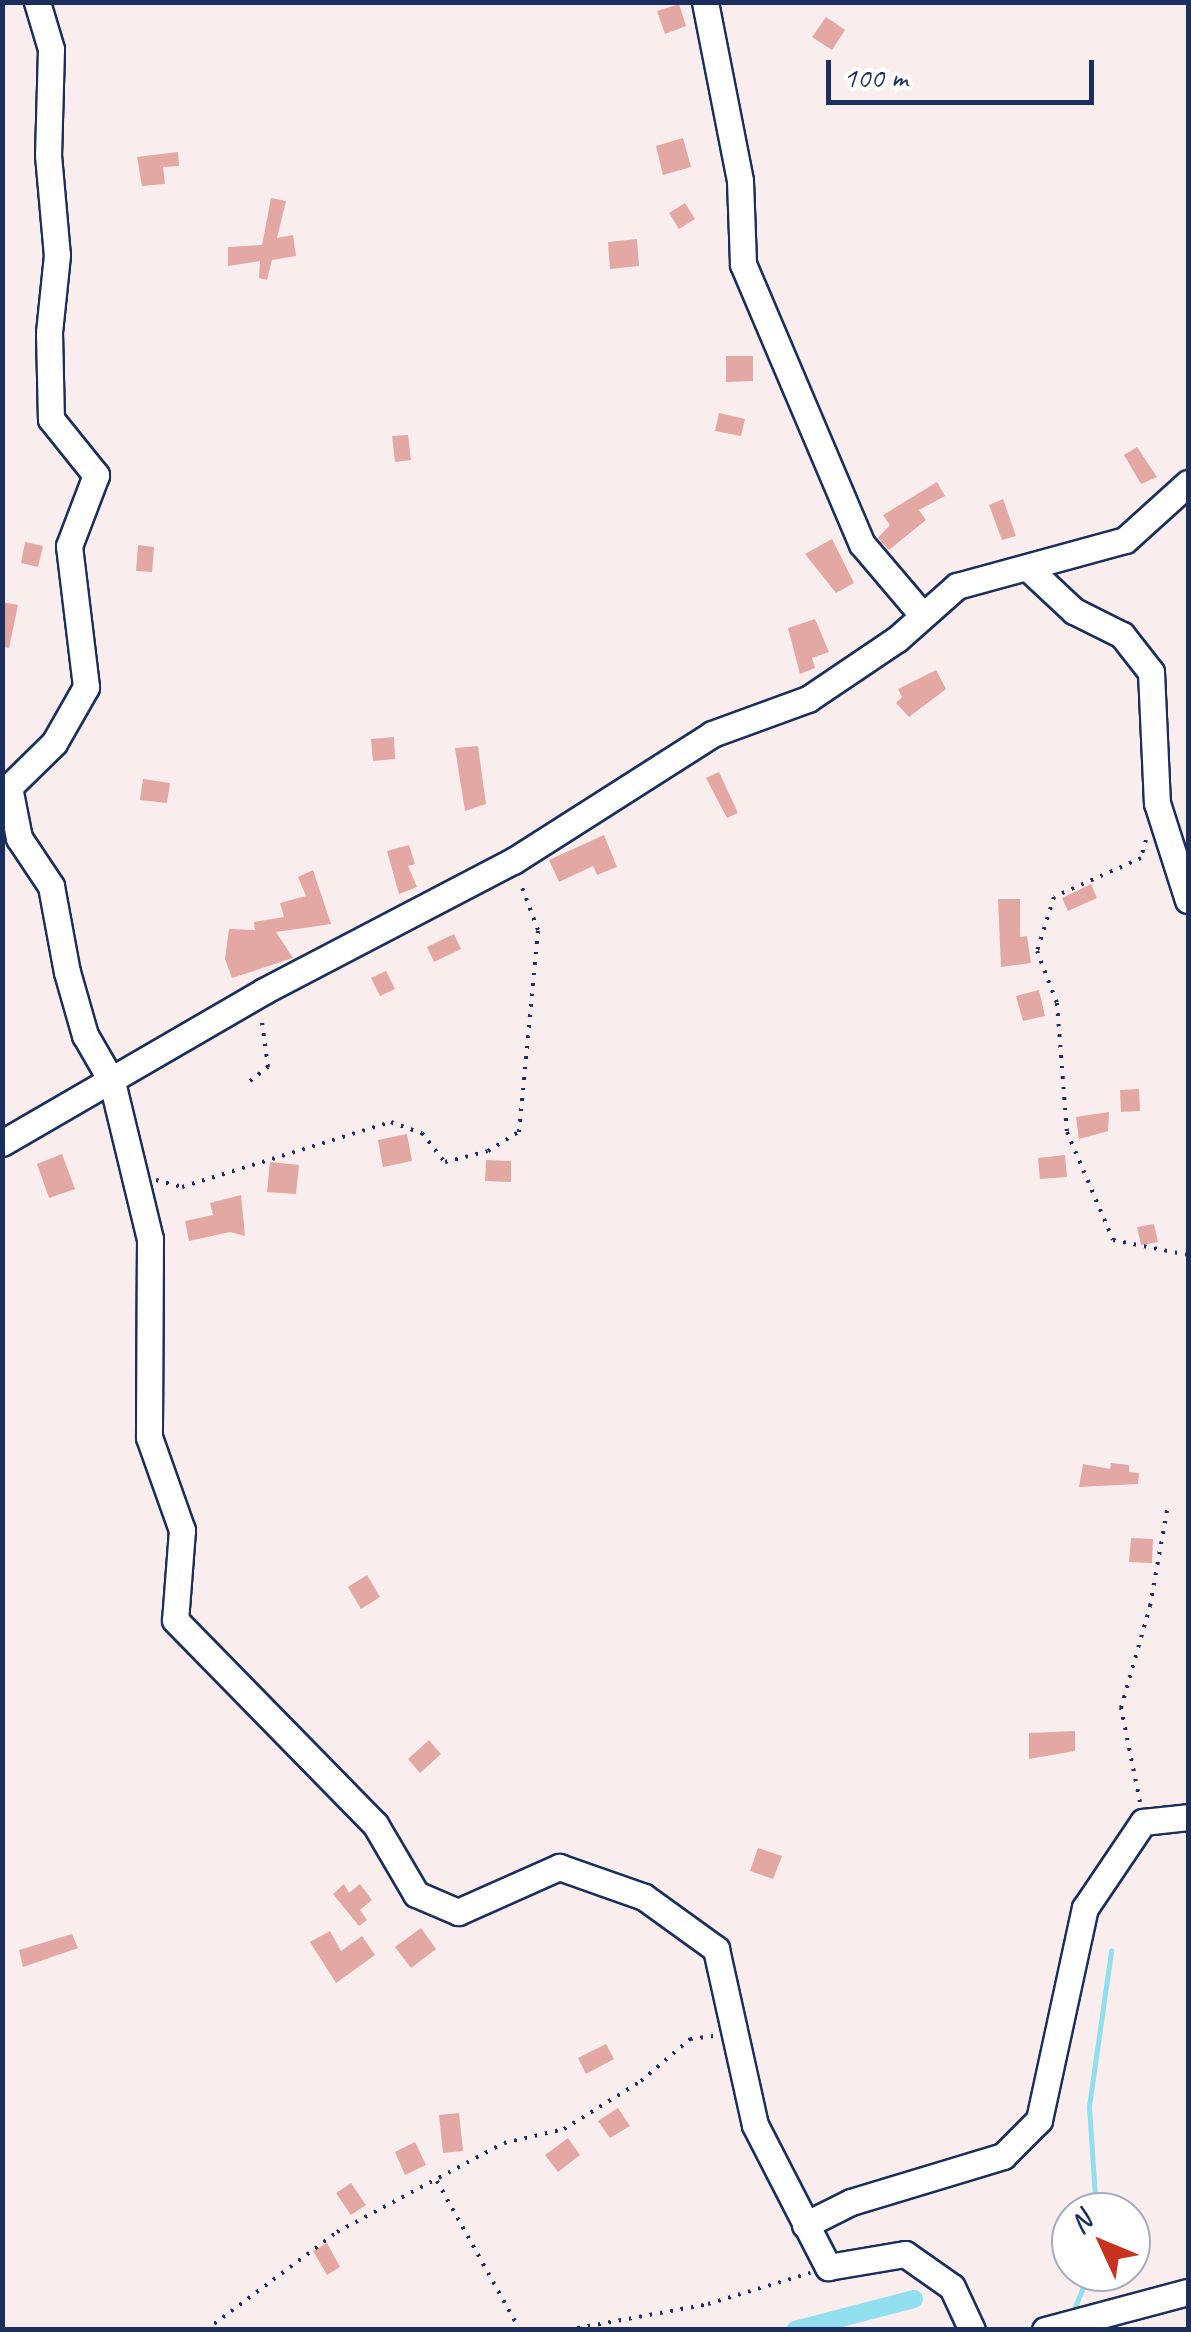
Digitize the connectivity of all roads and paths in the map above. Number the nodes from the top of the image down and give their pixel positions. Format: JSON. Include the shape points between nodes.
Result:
{"nodes":[{"id":1,"x":37,"y":2,"type":"edge"},
{"id":2,"x":705,"y":2,"type":"edge"},
{"id":3,"x":1188,"y":483,"type":"edge"},
{"id":4,"x":1028,"y":568,"type":"junction"},
{"id":5,"x":924,"y":616,"type":"junction"},
{"id":6,"x":1157,"y":803,"type":"junction"},
{"id":7,"x":513,"y":862,"type":"junction"},
{"id":8,"x":1188,"y":900,"type":"edge"},
{"id":9,"x":264,"y":991,"type":"junction"},
{"id":10,"x":250,"y":1080,"type":"dead end"},
{"id":11,"x":112,"y":1082,"type":"junction"},
{"id":12,"x":2,"y":1142,"type":"edge"},
{"id":13,"x":137,"y":1175,"type":"junction"},
{"id":14,"x":1188,"y":1256,"type":"edge"},
{"id":15,"x":1168,"y":1505,"type":"dead end"},
{"id":16,"x":1188,"y":1817,"type":"edge"},
{"id":17,"x":1143,"y":1822,"type":"junction"},
{"id":18,"x":736,"y":2034,"type":"junction"},
{"id":19,"x":436,"y":2179,"type":"junction"},
{"id":20,"x":805,"y":2224,"type":"junction"},
{"id":21,"x":828,"y":2267,"type":"junction"},
{"id":22,"x":1188,"y":2292,"type":"edge"},
{"id":23,"x":206,"y":2330,"type":"edge"},
{"id":24,"x":520,"y":2330,"type":"edge"},
{"id":25,"x":567,"y":2330,"type":"edge"},
{"id":26,"x":972,"y":2330,"type":"edge"},
{"id":27,"x":1046,"y":2330,"type":"edge"}],
"edges":[{"from":1,"to":11,"type":"street","via":[[50,49],[48,154],[57,256],[49,333],[52,419],[96,475],[69,546],[86,687],[54,743],[9,787],[19,838],[51,886],[85,1035]]},
{"from":2,"to":5,"type":"street","via":[[740,181],[744,264],[862,544]]},
{"from":3,"to":4,"type":"street","via":[[1125,540]]},
{"from":4,"to":5,"type":"street","via":[[956,586]]},
{"from":4,"to":6,"type":"street","via":[[1074,611],[1122,635],[1151,672]]},
{"from":5,"to":7,"type":"street","via":[[808,699],[712,734]]},
{"from":6,"to":8,"type":"street"},
{"from":6,"to":14,"type":"path","via":[[1140,858],[1054,897],[1037,951],[1057,1004],[1067,1132],[1112,1240]]},
{"from":7,"to":9,"type":"street"},
{"from":7,"to":13,"type":"path","via":[[538,930],[519,1132],[488,1151],[446,1162],[422,1133],[391,1122],[182,1187]]},
{"from":9,"to":10,"type":"path","via":[[268,1068]]},
{"from":9,"to":11,"type":"street"},
{"from":11,"to":12,"type":"street"},
{"from":11,"to":13,"type":"street"},
{"from":13,"to":18,"type":"street","via":[[150,1239],[148,1437],[182,1530],[175,1620],[376,1824],[416,1894],[458,1912],[559,1867],[644,1896],[716,1948]]},
{"from":15,"to":17,"type":"path","via":[[1121,1708]]},
{"from":16,"to":17,"type":"street"},
{"from":17,"to":20,"type":"street","via":[[1085,1908],[1039,2120],[1003,2156],[850,2202]]},
{"from":18,"to":19,"type":"path","via":[[690,2039],[641,2082],[564,2129],[504,2143]]},
{"from":18,"to":20,"type":"street","via":[[755,2124]]},
{"from":19,"to":23,"type":"path","via":[[336,2232]]},
{"from":19,"to":24,"type":"path"},
{"from":20,"to":21,"type":"street"},
{"from":21,"to":25,"type":"path","via":[[708,2304]]},
{"from":21,"to":26,"type":"street","via":[[905,2254],[952,2287]]},
{"from":22,"to":27,"type":"street"}]}
